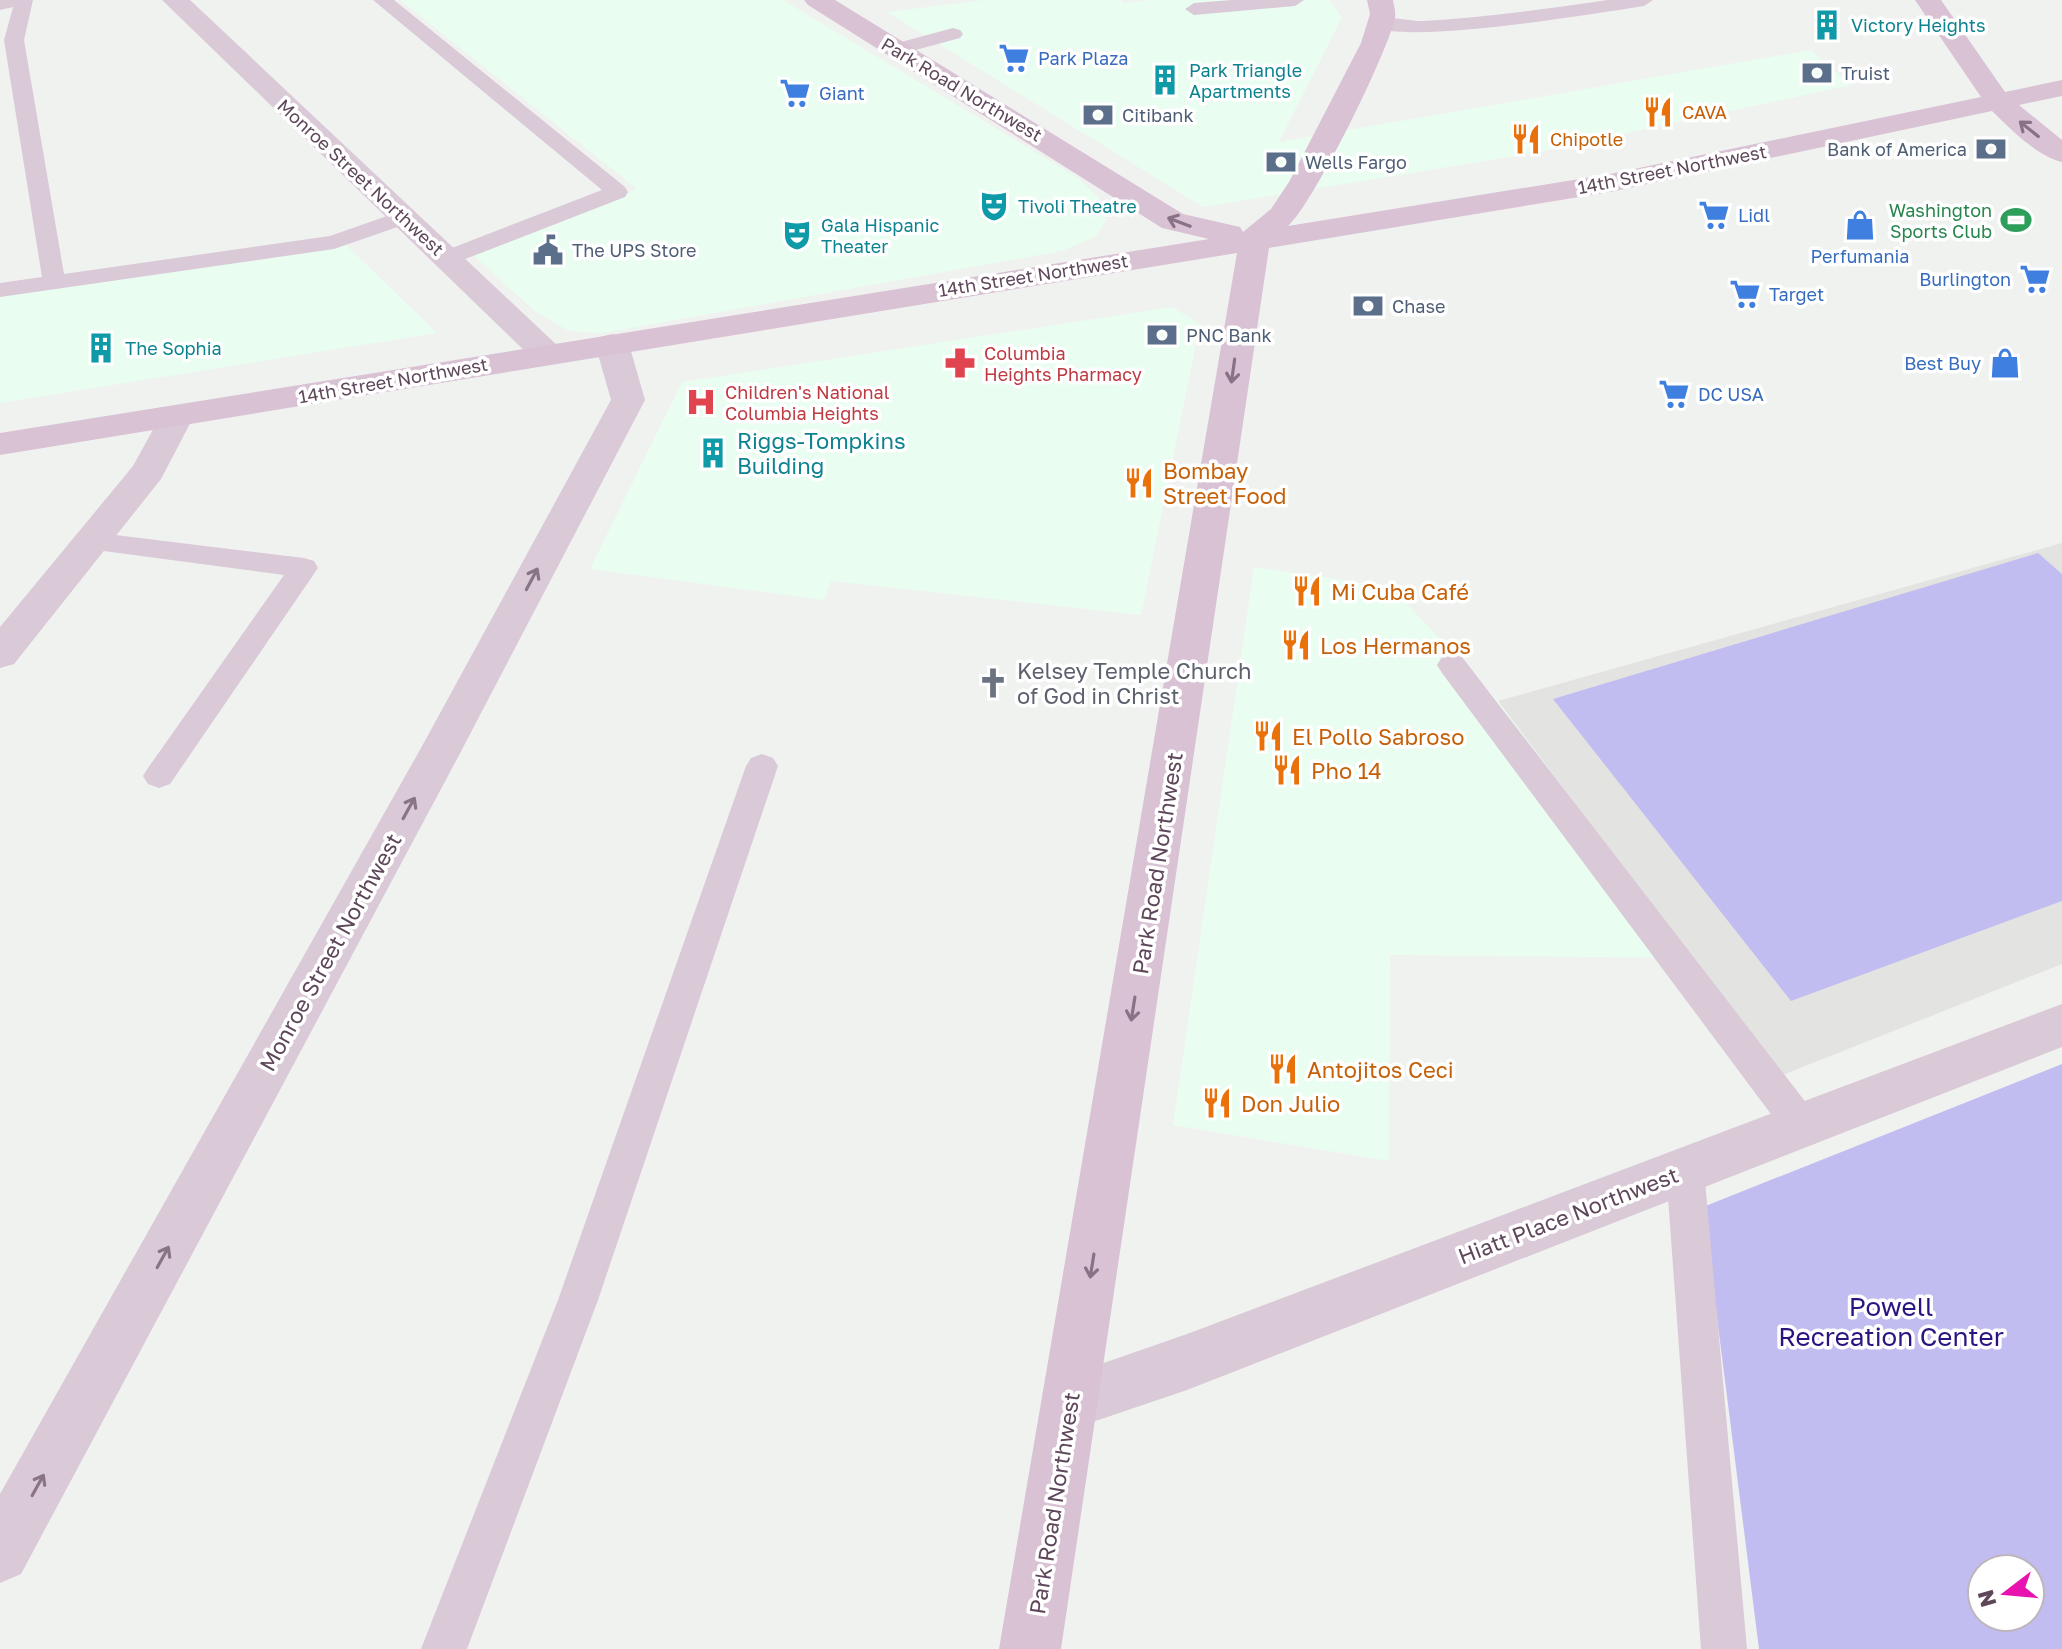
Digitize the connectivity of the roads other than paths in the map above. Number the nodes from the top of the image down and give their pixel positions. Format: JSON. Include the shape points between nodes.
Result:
{"nodes":[{"id":1,"x":13,"y":0,"type":"edge"},
{"id":2,"x":24,"y":0,"type":"edge"},
{"id":3,"x":175,"y":0,"type":"edge"},
{"id":4,"x":382,"y":0,"type":"edge"},
{"id":5,"x":817,"y":0,"type":"edge"},
{"id":6,"x":1295,"y":0,"type":"edge"},
{"id":7,"x":1644,"y":0,"type":"edge"},
{"id":8,"x":1928,"y":0,"type":"edge"},
{"id":9,"x":0,"y":2,"type":"edge"},
{"id":10,"x":1194,"y":9,"type":"dead end"},
{"id":11,"x":1380,"y":12,"type":"edge"},
{"id":12,"x":953,"y":34,"type":"dead end"},
{"id":13,"x":897,"y":49,"type":"junction"},
{"id":14,"x":2062,"y":88,"type":"edge"},
{"id":15,"x":1998,"y":101,"type":"junction"},
{"id":16,"x":2062,"y":153,"type":"edge"},
{"id":17,"x":1107,"y":177,"type":"junction"},
{"id":18,"x":404,"y":217,"type":"junction"},
{"id":19,"x":1255,"y":238,"type":"junction"},
{"id":20,"x":447,"y":258,"type":"junction"},
{"id":21,"x":1086,"y":266,"type":"junction"},
{"id":22,"x":54,"y":282,"type":"junction"},
{"id":23,"x":0,"y":290,"type":"edge"},
{"id":24,"x":612,"y":344,"type":"junction"},
{"id":25,"x":547,"y":354,"type":"junction"},
{"id":26,"x":177,"y":416,"type":"junction"},
{"id":27,"x":0,"y":444,"type":"edge"},
{"id":28,"x":91,"y":541,"type":"junction"},
{"id":29,"x":0,"y":654,"type":"edge"},
{"id":30,"x":1452,"y":665,"type":"dead end"},
{"id":31,"x":762,"y":766,"type":"dead end"},
{"id":32,"x":159,"y":776,"type":"dead end"},
{"id":33,"x":2062,"y":1025,"type":"edge"},
{"id":34,"x":1801,"y":1125,"type":"junction"},
{"id":35,"x":1685,"y":1170,"type":"junction"},
{"id":36,"x":1072,"y":1401,"type":"junction"},
{"id":37,"x":0,"y":1553,"type":"edge"},
{"id":38,"x":444,"y":1649,"type":"edge"},
{"id":39,"x":1030,"y":1649,"type":"edge"},
{"id":40,"x":1724,"y":1649,"type":"edge"}],
"edges":[{"from":1,"to":9,"type":"street"},
{"from":2,"to":22,"type":"lane","via":[[14,40]]},
{"from":3,"to":18,"type":"street","name":"Monroe Street Northwest"},
{"from":4,"to":20,"type":"lane","via":[[617,192]]},
{"from":5,"to":13,"type":"main road","name":"Park Road Northwest"},
{"from":6,"to":10,"type":"lane"},
{"from":7,"to":11,"type":"lane","via":[[1420,27]]},
{"from":8,"to":15,"type":"main road"},
{"from":11,"to":19,"type":"main road","via":[[1374,43],[1304,182],[1282,215]]},
{"from":12,"to":13,"type":"lane"},
{"from":13,"to":17,"type":"main road","name":"Park Road Northwest"},
{"from":14,"to":15,"type":"main road","name":"14th Street Northwest"},
{"from":16,"to":15,"type":"main road","one_way":true},
{"from":15,"to":19,"type":"main road","name":"14th Street Northwest","via":[[1610,183]]},
{"from":19,"to":17,"type":"main road","name":"Park Road Northwest","one_way":true,"via":[[1173,221]]},
{"from":17,"to":21,"type":"main road","via":[[1126,212],[1125,228],[1119,243]]},
{"from":18,"to":20,"type":"street","name":"Monroe Street Northwest"},
{"from":18,"to":22,"type":"lane","via":[[334,242]]},
{"from":19,"to":21,"type":"main road","name":"14th Street Northwest"},
{"from":19,"to":36,"type":"main road","name":"Park Road Northwest","one_way":true},
{"from":20,"to":25,"type":"street","name":"Monroe Street Northwest"},
{"from":21,"to":24,"type":"main road","name":"14th Street Northwest"},
{"from":22,"to":23,"type":"lane"},
{"from":24,"to":25,"type":"main road","name":"14th Street Northwest"},
{"from":37,"to":24,"type":"street","name":"Monroe Street Northwest","one_way":true,"via":[[628,400]]},
{"from":25,"to":26,"type":"main road","name":"14th Street Northwest"},
{"from":26,"to":27,"type":"main road","name":"14th Street Northwest"},
{"from":26,"to":28,"type":"street","via":[[148,471]]},
{"from":28,"to":29,"type":"street"},
{"from":28,"to":32,"type":"lane","via":[[304,568]]},
{"from":30,"to":34,"type":"lane"},
{"from":31,"to":38,"type":"lane","via":[[578,1300]]},
{"from":33,"to":34,"type":"street","name":"Hiatt Place Northwest"},
{"from":34,"to":35,"type":"street","name":"Hiatt Place Northwest"},
{"from":35,"to":36,"type":"street","name":"Hiatt Place Northwest","via":[[1187,1362]]},
{"from":35,"to":40,"type":"lane"},
{"from":36,"to":39,"type":"main road","name":"Park Road Northwest"}]}
